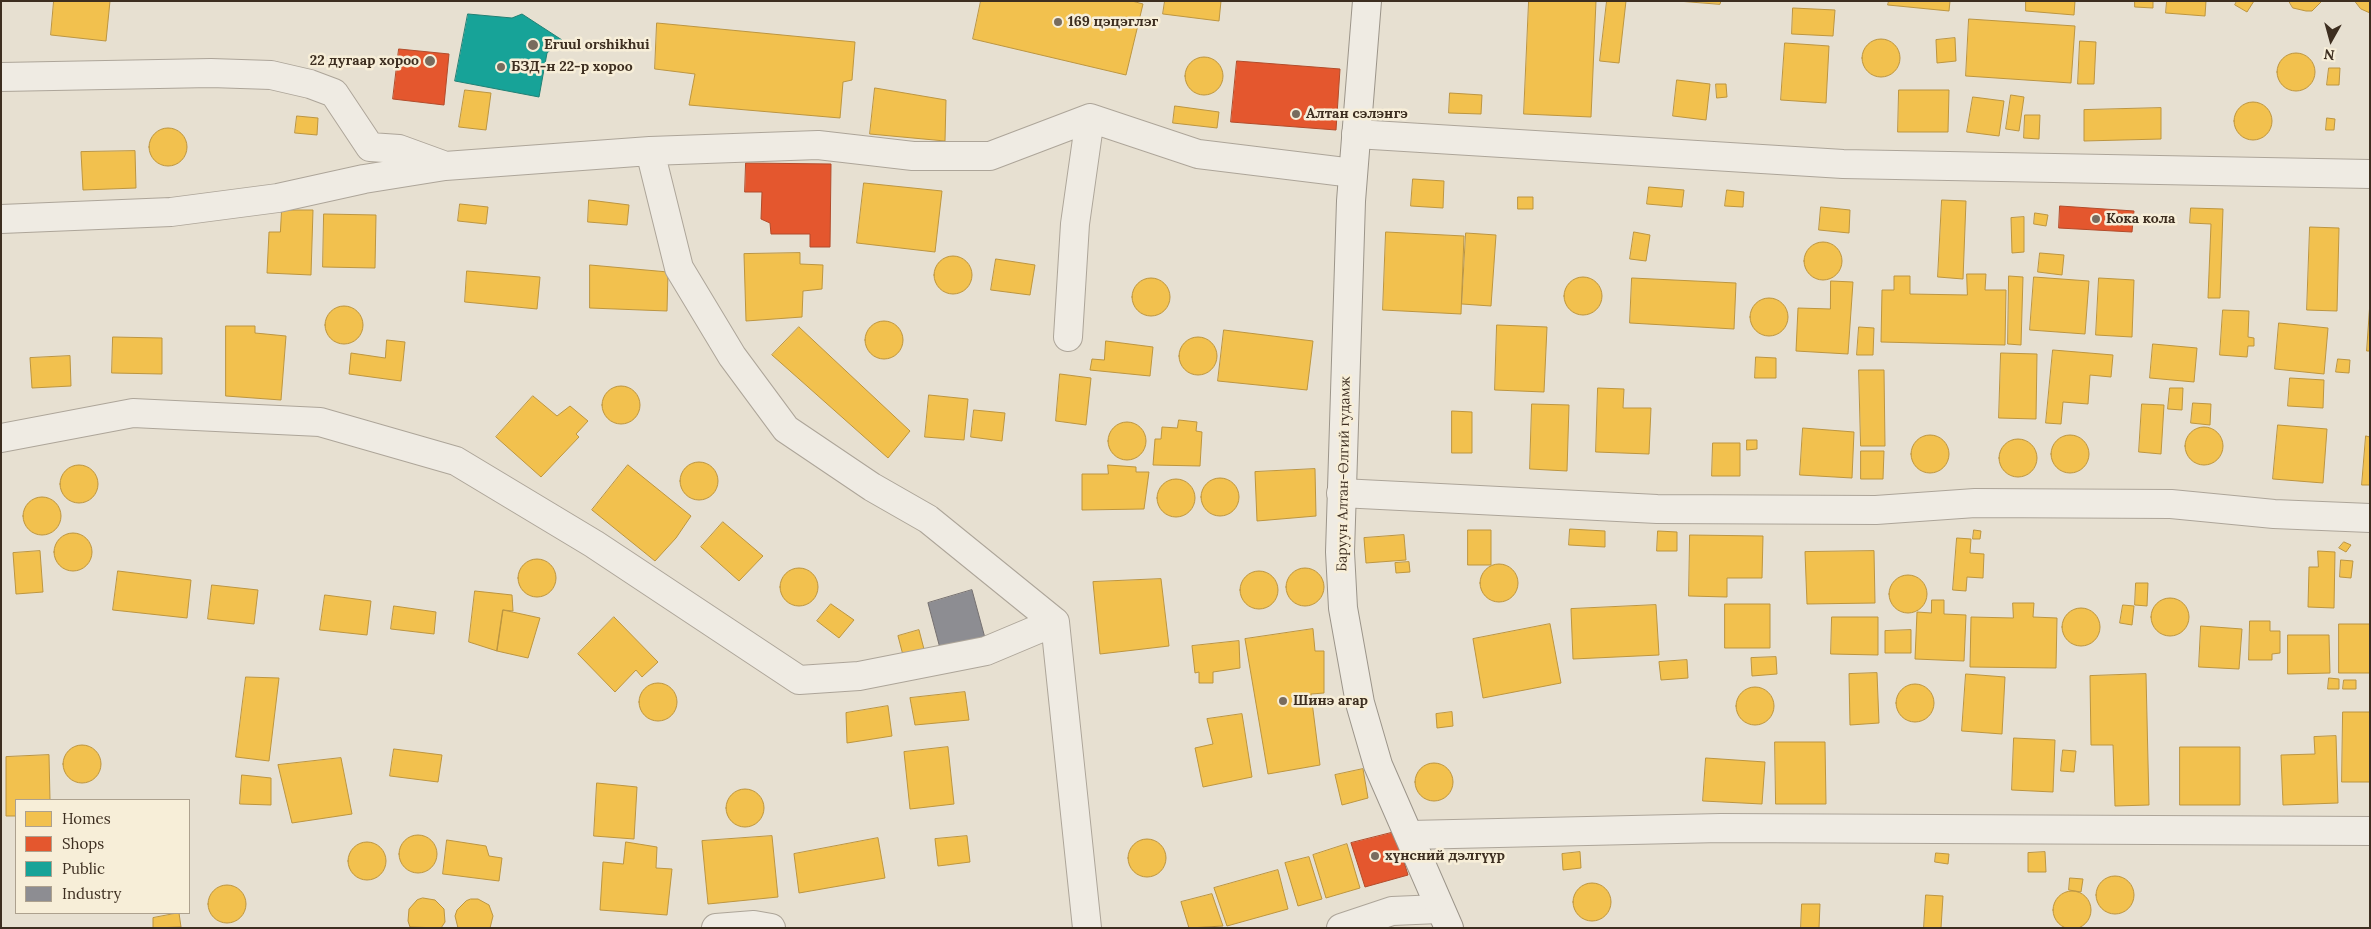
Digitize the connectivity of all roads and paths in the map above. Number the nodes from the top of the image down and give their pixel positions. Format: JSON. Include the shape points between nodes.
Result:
{"nodes":[{"id":1,"x":1367,"y":1,"type":"edge"},
{"id":2,"x":1,"y":78,"type":"edge"},
{"id":3,"x":1090,"y":118,"type":"junction"},
{"id":4,"x":1356,"y":134,"type":"junction"},
{"id":5,"x":650,"y":151,"type":"junction"},
{"id":6,"x":446,"y":166,"type":"junction"},
{"id":7,"x":1353,"y":172,"type":"junction"},
{"id":8,"x":2370,"y":174,"type":"edge"},
{"id":9,"x":1,"y":219,"type":"edge"},
{"id":10,"x":1068,"y":337,"type":"dead end"},
{"id":11,"x":1,"y":438,"type":"edge"},
{"id":12,"x":1341,"y":493,"type":"junction"},
{"id":13,"x":2370,"y":518,"type":"edge"},
{"id":14,"x":1055,"y":622,"type":"junction"},
{"id":15,"x":2370,"y":830,"type":"edge"},
{"id":16,"x":1409,"y":835,"type":"junction"},
{"id":17,"x":1444,"y":918,"type":"edge"},
{"id":18,"x":716,"y":928,"type":"edge"},
{"id":19,"x":771,"y":928,"type":"edge"},
{"id":20,"x":1087,"y":928,"type":"edge"},
{"id":21,"x":1341,"y":928,"type":"edge"}],
"edges":[{"from":1,"to":4,"type":"street","name":"Баруун Алтан-Өлгий гудамж"},
{"from":2,"to":6,"type":"street","via":[[270,75],[334,93],[370,147],[399,150]]},
{"from":3,"to":5,"type":"street","via":[[990,156],[913,156],[818,145]]},
{"from":3,"to":7,"type":"street","via":[[1198,154]]},
{"from":3,"to":10,"type":"street","via":[[1075,224]]},
{"from":4,"to":7,"type":"street","name":"Баруун Алтан-Өлгий гудамж"},
{"from":4,"to":8,"type":"street","via":[[1843,164]]},
{"from":5,"to":6,"type":"street"},
{"from":5,"to":14,"type":"street","via":[[679,268],[732,356],[786,429],[928,519]]},
{"from":6,"to":9,"type":"street","via":[[364,179],[278,198],[171,212]]},
{"from":7,"to":12,"type":"street","name":"Баруун Алтан-Өлгий гудамж"},
{"from":11,"to":14,"type":"street","via":[[133,413],[320,422],[456,461],[594,544],[799,680],[859,676],[986,651]]},
{"from":12,"to":13,"type":"street","via":[[1657,509],[1876,510],[1976,503],[2171,504],[2274,514]]},
{"from":12,"to":16,"type":"street","name":"Баруун Алтан-Өлгий гудамж","via":[[1343,608],[1360,703],[1378,765]]},
{"from":14,"to":20,"type":"street"},
{"from":15,"to":16,"type":"street","via":[[1721,828]]},
{"from":16,"to":17,"type":"street","name":"Баруун Алтан-Өлгий гудамж"},
{"from":17,"to":21,"type":"street","via":[[1392,911]]},
{"from":18,"to":19,"type":"street","via":[[754,925]]}]}
